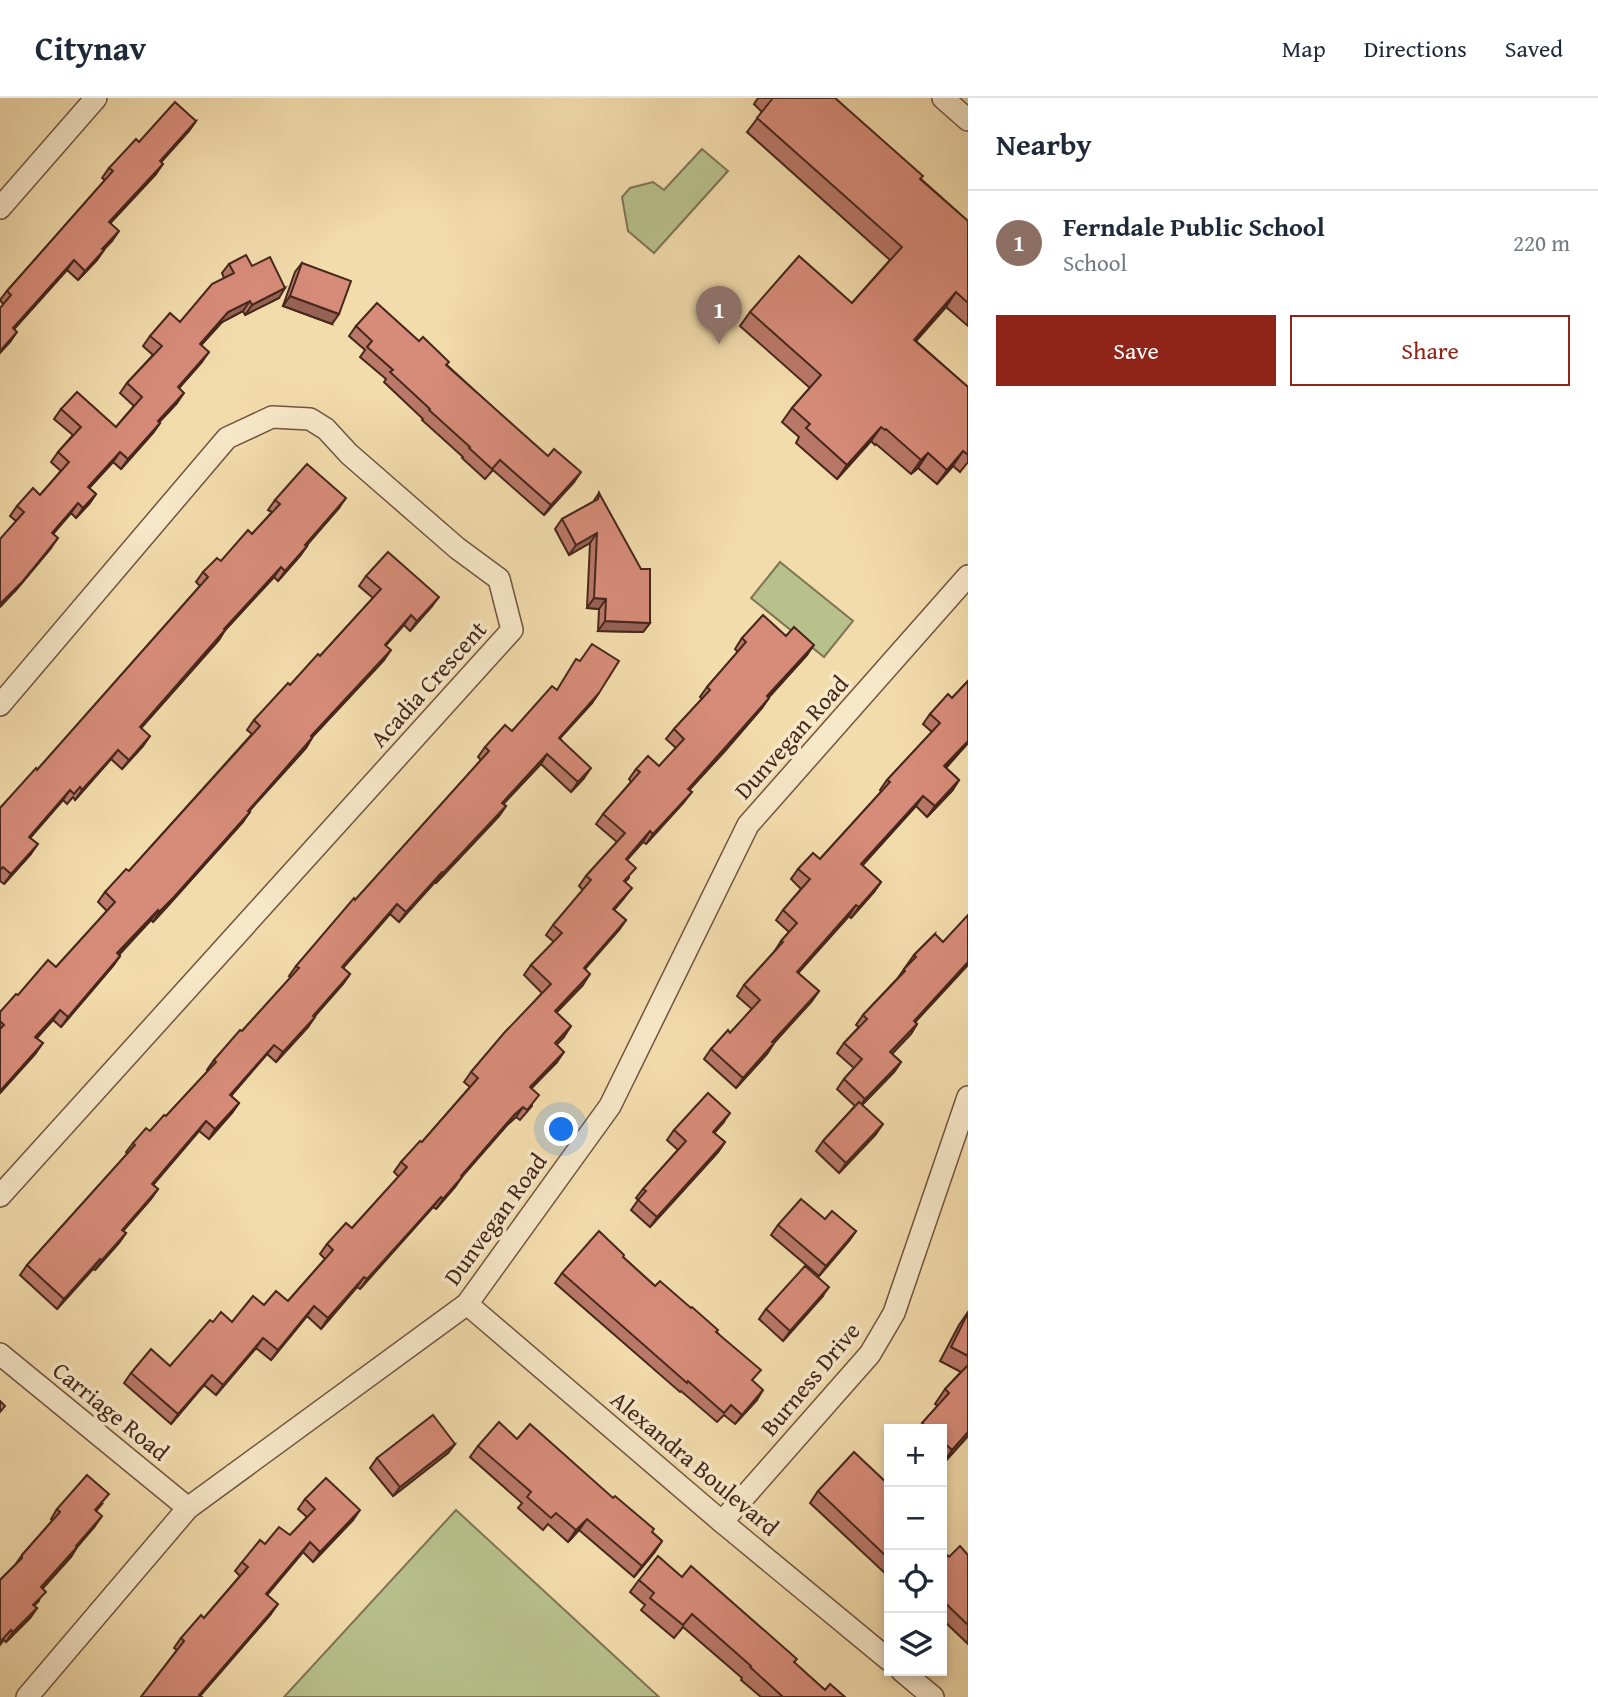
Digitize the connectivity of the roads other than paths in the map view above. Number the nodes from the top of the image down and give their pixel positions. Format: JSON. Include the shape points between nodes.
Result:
{"nodes":[{"id":1,"x":96,"y":98,"type":"edge"},
{"id":2,"x":951,"y":101,"type":"edge"},
{"id":3,"x":968,"y":120,"type":"edge"},
{"id":4,"x":0,"y":208,"type":"edge"},
{"id":5,"x":968,"y":576,"type":"edge"},
{"id":6,"x":0,"y":705,"type":"edge"},
{"id":7,"x":968,"y":1097,"type":"edge"},
{"id":8,"x":0,"y":1196,"type":"edge"},
{"id":9,"x":467,"y":1304,"type":"junction"},
{"id":10,"x":0,"y":1354,"type":"edge"},
{"id":11,"x":188,"y":1508,"type":"junction"},
{"id":12,"x":722,"y":1522,"type":"junction"},
{"id":13,"x":884,"y":1656,"type":"edge"},
{"id":14,"x":908,"y":1676,"type":"edge"},
{"id":15,"x":27,"y":1697,"type":"edge"},
{"id":16,"x":933,"y":1697,"type":"edge"}],
"edges":[{"from":1,"to":4,"type":"street"},
{"from":2,"to":3,"type":"street"},
{"from":5,"to":9,"type":"street","name":"Dunvegan Road","via":[[748,825],[610,1106]]},
{"from":6,"to":8,"type":"street","name":"Acadia Crescent","via":[[227,438],[272,417],[310,419],[326,429],[457,548],[499,579],[512,630]]},
{"from":7,"to":12,"type":"street","name":"Burness Drive","via":[[894,1314],[870,1354]]},
{"from":9,"to":11,"type":"street","name":"Dunvegan Road"},
{"from":9,"to":12,"type":"street","name":"Alexandra Boulevard"},
{"from":10,"to":11,"type":"street","name":"Carriage Road"},
{"from":11,"to":15,"type":"street","name":"Dunvegan Road"},
{"from":12,"to":13,"type":"street","name":"Alexandra Boulevard"},
{"from":14,"to":16,"type":"street"}]}
